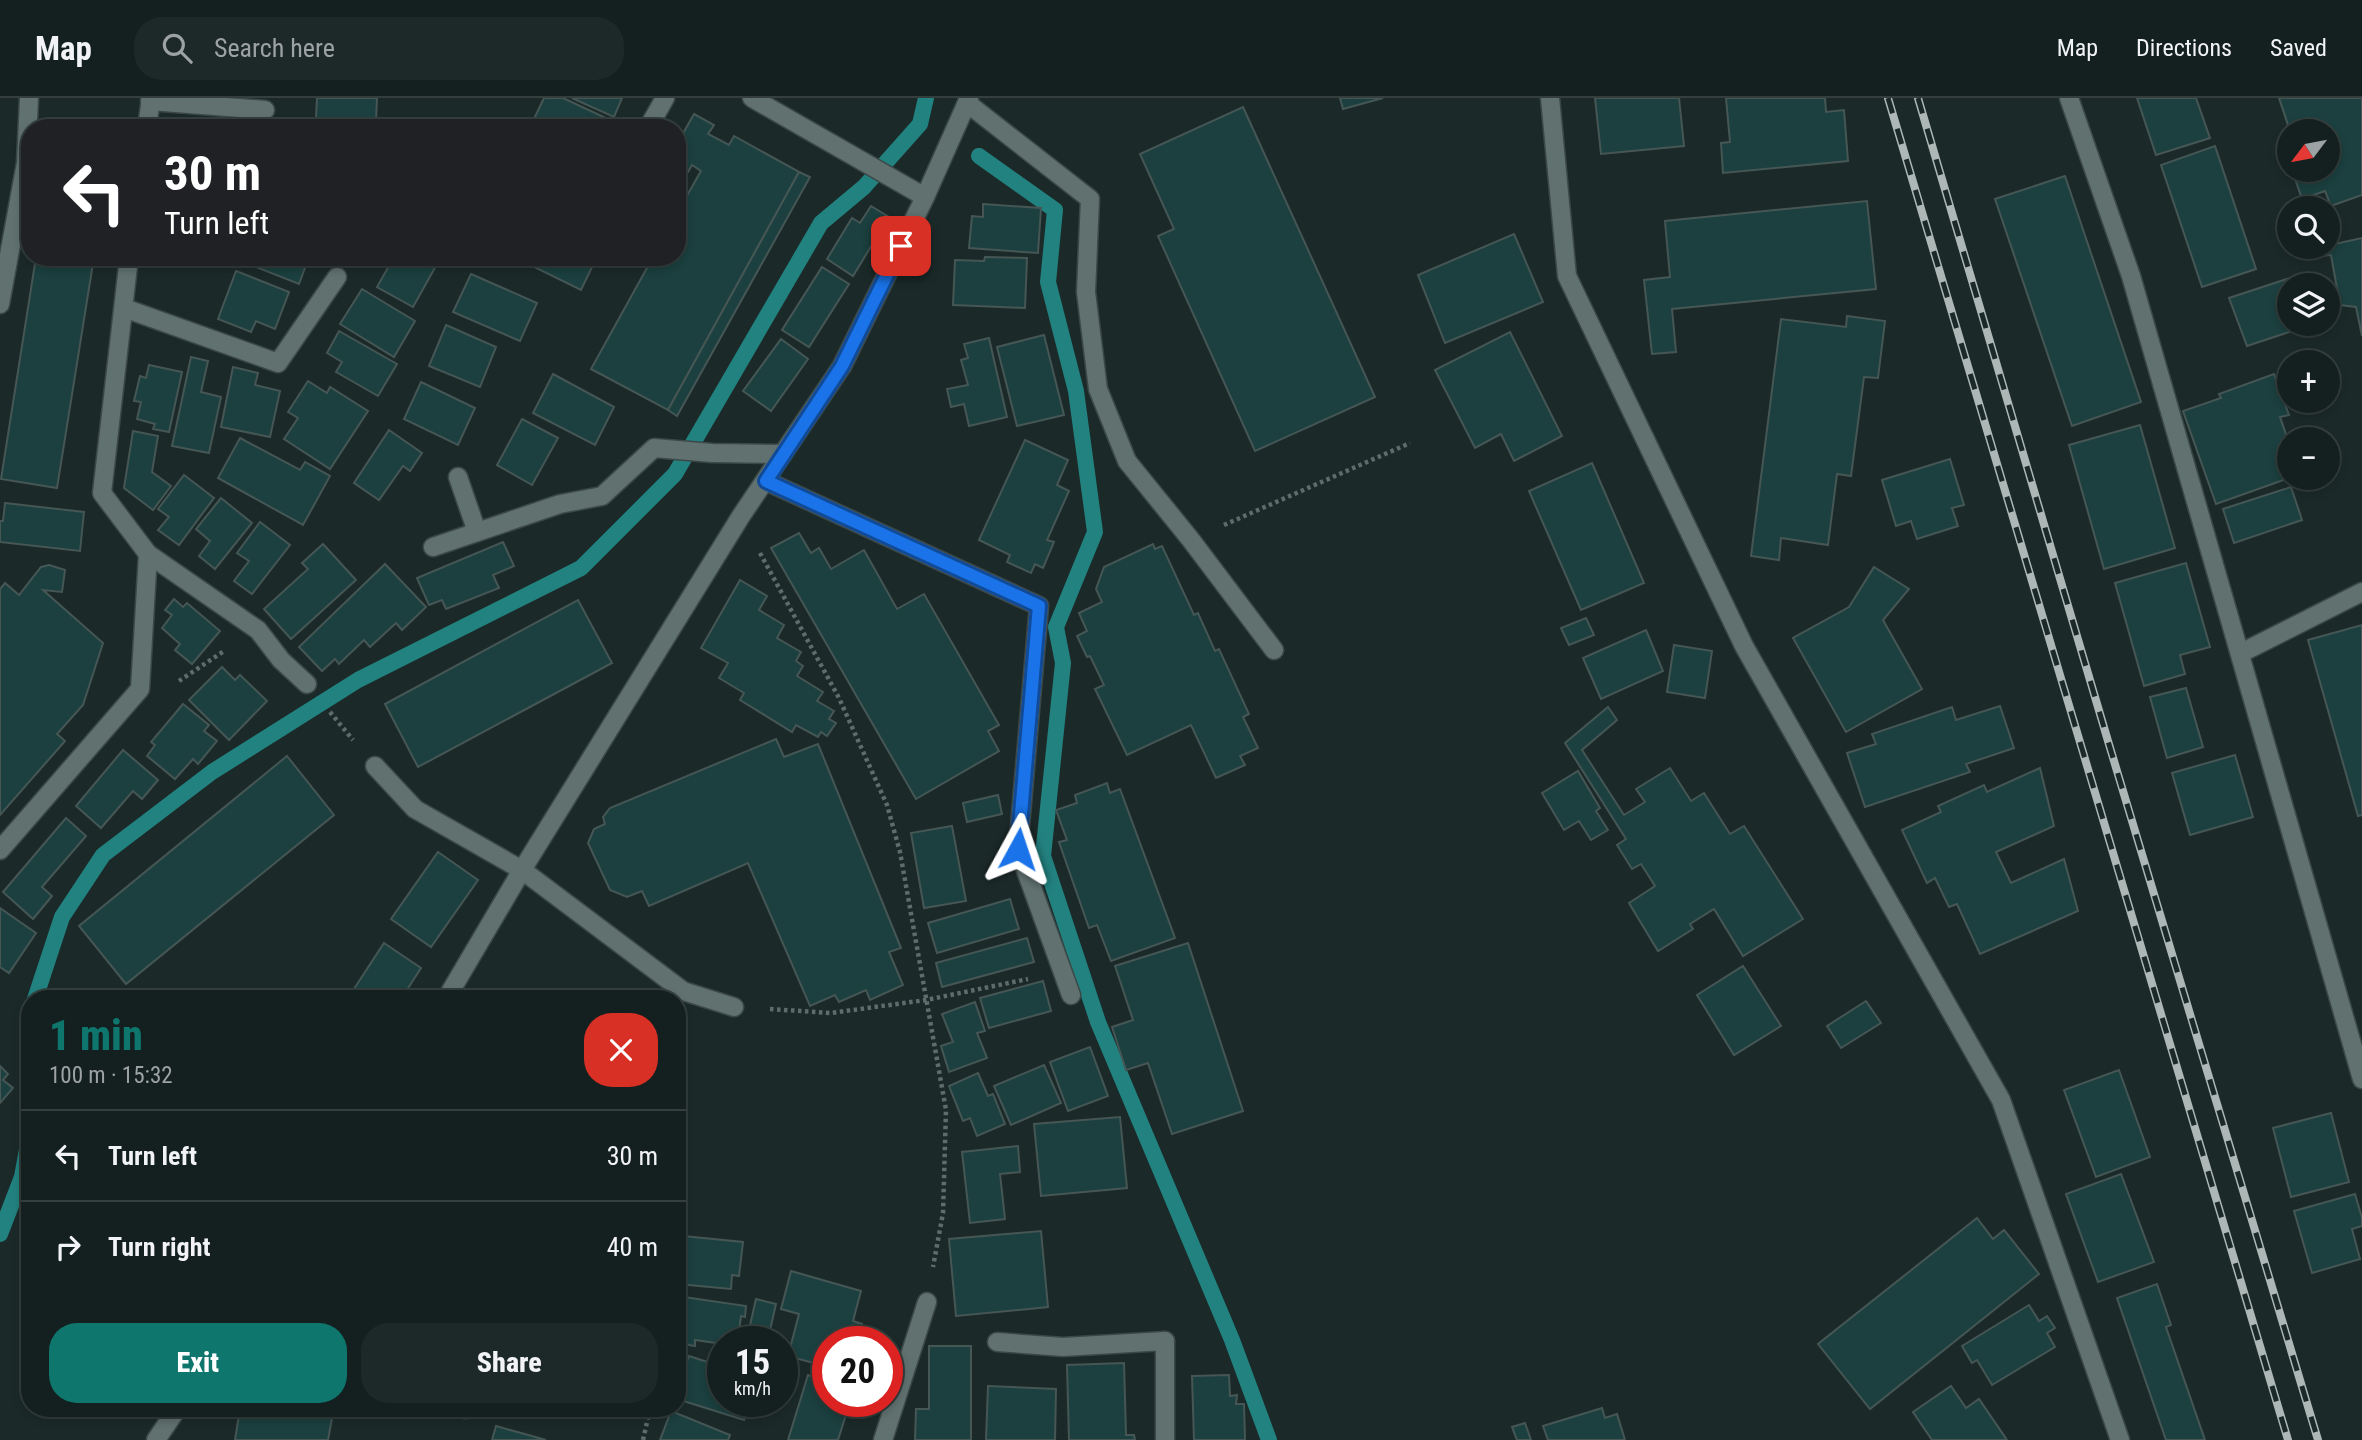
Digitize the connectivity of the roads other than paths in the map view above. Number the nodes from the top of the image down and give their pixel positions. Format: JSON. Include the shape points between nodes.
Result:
{"nodes":[{"id":1,"x":29,"y":98,"type":"edge"},
{"id":2,"x":665,"y":98,"type":"edge"},
{"id":3,"x":752,"y":98,"type":"edge"},
{"id":4,"x":1550,"y":98,"type":"edge"},
{"id":5,"x":2069,"y":98,"type":"edge"},
{"id":6,"x":151,"y":99,"type":"edge"},
{"id":7,"x":968,"y":101,"type":"edge"},
{"id":8,"x":265,"y":110,"type":"dead end"},
{"id":9,"x":29,"y":119,"type":"edge"},
{"id":10,"x":148,"y":119,"type":"edge"},
{"id":11,"x":653,"y":119,"type":"edge"},
{"id":12,"x":925,"y":197,"type":"junction"},
{"id":13,"x":21,"y":198,"type":"edge"},
{"id":14,"x":128,"y":266,"type":"edge"},
{"id":15,"x":337,"y":277,"type":"dead end"},
{"id":16,"x":0,"y":304,"type":"edge"},
{"id":17,"x":124,"y":308,"type":"junction"},
{"id":18,"x":783,"y":454,"type":"junction"},
{"id":19,"x":458,"y":477,"type":"dead end"},
{"id":20,"x":766,"y":481,"type":"junction"},
{"id":21,"x":477,"y":532,"type":"junction"},
{"id":22,"x":433,"y":547,"type":"dead end"},
{"id":23,"x":148,"y":554,"type":"junction"},
{"id":24,"x":2362,"y":592,"type":"edge"},
{"id":25,"x":1274,"y":650,"type":"dead end"},
{"id":26,"x":2241,"y":653,"type":"junction"},
{"id":27,"x":307,"y":684,"type":"dead end"},
{"id":28,"x":374,"y":766,"type":"dead end"},
{"id":29,"x":0,"y":850,"type":"edge"},
{"id":30,"x":522,"y":870,"type":"junction"},
{"id":31,"x":451,"y":990,"type":"edge"},
{"id":32,"x":682,"y":990,"type":"edge"},
{"id":33,"x":686,"y":992,"type":"edge"},
{"id":34,"x":1071,"y":995,"type":"dead end"},
{"id":35,"x":734,"y":1007,"type":"road end"},
{"id":36,"x":2362,"y":1079,"type":"edge"},
{"id":37,"x":927,"y":1302,"type":"road end"},
{"id":38,"x":998,"y":1342,"type":"dead end"},
{"id":39,"x":172,"y":1417,"type":"edge"},
{"id":40,"x":156,"y":1440,"type":"edge"},
{"id":41,"x":883,"y":1440,"type":"edge"},
{"id":42,"x":1165,"y":1440,"type":"edge"},
{"id":43,"x":2120,"y":1440,"type":"edge"}],
"edges":[{"from":1,"to":9,"type":"street"},
{"from":2,"to":11,"type":"street"},
{"from":3,"to":12,"type":"street"},
{"from":4,"to":43,"type":"street","via":[[1567,276],[1744,646],[2001,1100]]},
{"from":5,"to":26,"type":"street","via":[[2131,276]]},
{"from":6,"to":8,"type":"street"},
{"from":6,"to":10,"type":"street"},
{"from":7,"to":12,"type":"street"},
{"from":7,"to":25,"type":"street","via":[[1090,199],[1086,292],[1098,389],[1127,461]]},
{"from":12,"to":18,"type":"street","via":[[842,366]]},
{"from":13,"to":16,"type":"street"},
{"from":14,"to":17,"type":"street"},
{"from":15,"to":17,"type":"street","via":[[278,363]]},
{"from":17,"to":23,"type":"street","via":[[102,493]]},
{"from":18,"to":20,"type":"street"},
{"from":18,"to":21,"type":"street","via":[[654,448],[602,496],[560,504]]},
{"from":19,"to":21,"type":"street"},
{"from":20,"to":30,"type":"street"},
{"from":20,"to":34,"type":"street","via":[[1039,606],[1018,849]]},
{"from":21,"to":22,"type":"street"},
{"from":23,"to":27,"type":"street","via":[[258,630]]},
{"from":23,"to":29,"type":"street","via":[[139,689]]},
{"from":24,"to":26,"type":"street"},
{"from":26,"to":36,"type":"street"},
{"from":28,"to":30,"type":"street","via":[[415,809]]},
{"from":30,"to":31,"type":"street"},
{"from":30,"to":32,"type":"street"},
{"from":33,"to":35,"type":"street"},
{"from":37,"to":41,"type":"street"},
{"from":38,"to":42,"type":"street","via":[[1063,1347],[1165,1340]]},
{"from":39,"to":40,"type":"street"}]}
